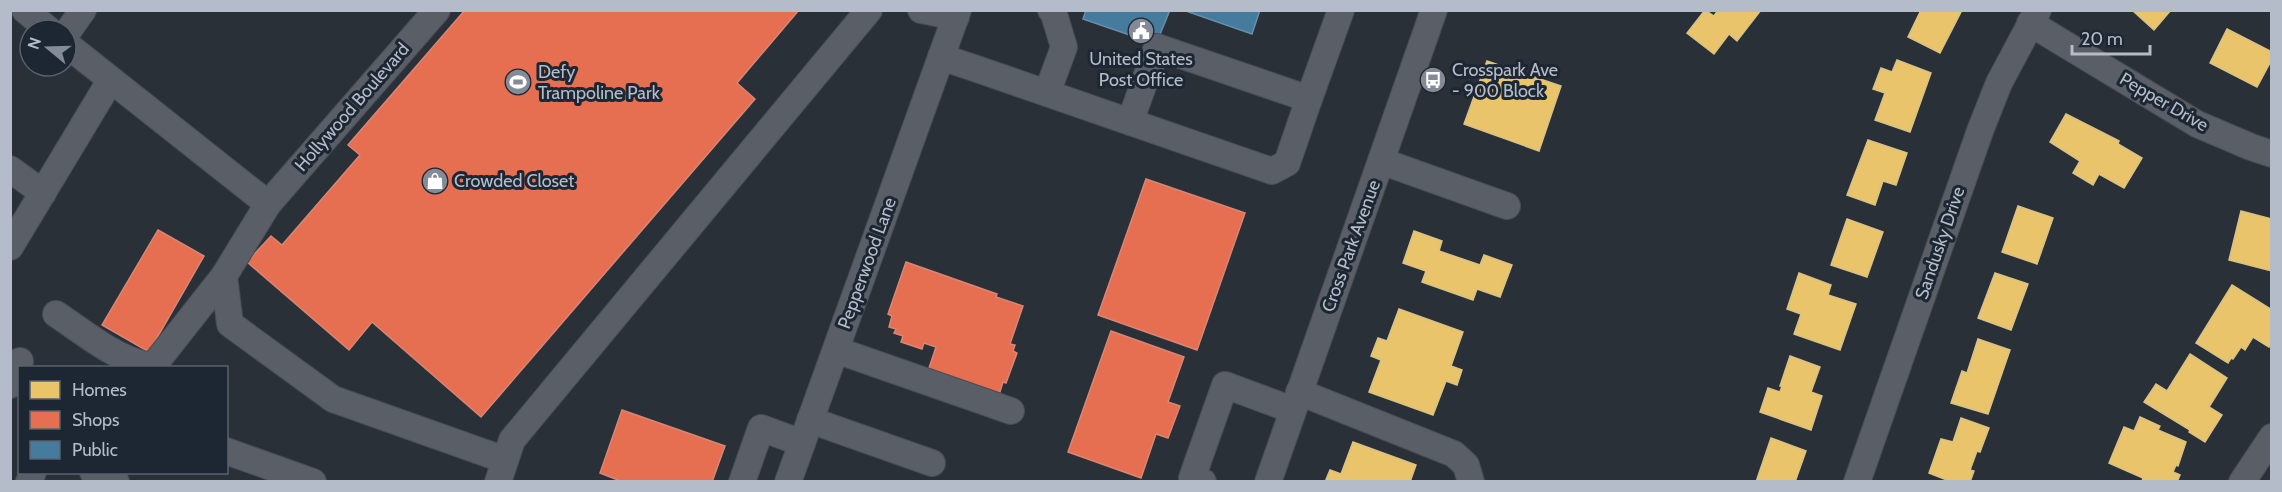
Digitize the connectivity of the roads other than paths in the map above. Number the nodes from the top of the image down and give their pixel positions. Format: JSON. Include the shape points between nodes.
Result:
{"nodes":[{"id":1,"x":437,"y":10,"type":"edge"},
{"id":2,"x":869,"y":10,"type":"edge"},
{"id":3,"x":921,"y":10,"type":"edge"},
{"id":4,"x":1051,"y":10,"type":"edge"},
{"id":5,"x":1341,"y":10,"type":"edge"},
{"id":6,"x":1434,"y":10,"type":"edge"},
{"id":7,"x":957,"y":14,"type":"edge"},
{"id":8,"x":2034,"y":17,"type":"edge"},
{"id":9,"x":78,"y":54,"type":"edge"},
{"id":10,"x":941,"y":57,"type":"junction"},
{"id":11,"x":110,"y":81,"type":"junction"},
{"id":12,"x":1047,"y":93,"type":"junction"},
{"id":13,"x":1309,"y":99,"type":"junction"},
{"id":14,"x":1130,"y":122,"type":"junction"},
{"id":15,"x":2271,"y":154,"type":"edge"},
{"id":16,"x":1381,"y":161,"type":"junction"},
{"id":17,"x":10,"y":169,"type":"edge"},
{"id":18,"x":43,"y":193,"type":"junction"},
{"id":19,"x":267,"y":204,"type":"junction"},
{"id":20,"x":1507,"y":206,"type":"dead end"},
{"id":21,"x":10,"y":247,"type":"edge"},
{"id":22,"x":224,"y":276,"type":"junction"},
{"id":23,"x":56,"y":314,"type":"dead end"},
{"id":24,"x":836,"y":351,"type":"junction"},
{"id":25,"x":18,"y":369,"type":"edge"},
{"id":26,"x":10,"y":385,"type":"edge"},
{"id":27,"x":1296,"y":401,"type":"junction"},
{"id":28,"x":1011,"y":411,"type":"dead end"},
{"id":29,"x":806,"y":431,"type":"junction"},
{"id":30,"x":2271,"y":437,"type":"edge"},
{"id":31,"x":228,"y":452,"type":"edge"},
{"id":32,"x":932,"y":463,"type":"dead end"},
{"id":33,"x":501,"y":471,"type":"edge"},
{"id":34,"x":98,"y":474,"type":"edge"},
{"id":35,"x":1198,"y":480,"type":"edge"},
{"id":36,"x":116,"y":482,"type":"edge"},
{"id":37,"x":313,"y":482,"type":"edge"},
{"id":38,"x":742,"y":482,"type":"edge"},
{"id":39,"x":788,"y":482,"type":"edge"},
{"id":40,"x":1268,"y":482,"type":"edge"},
{"id":41,"x":1471,"y":482,"type":"edge"},
{"id":42,"x":1857,"y":482,"type":"edge"},
{"id":43,"x":2242,"y":482,"type":"edge"}],
"edges":[{"from":1,"to":19,"type":"street","name":"Hollywood Boulevard"},
{"from":2,"to":33,"type":"street","via":[[512,440]]},
{"from":3,"to":7,"type":"street"},
{"from":4,"to":12,"type":"street","via":[[1064,47]]},
{"from":5,"to":13,"type":"street"},
{"from":6,"to":16,"type":"street","name":"Cross Park Avenue"},
{"from":7,"to":10,"type":"street","name":"Pepperwood Lane"},
{"from":8,"to":15,"type":"street","name":"Pepper Drive","via":[[2197,124]]},
{"from":8,"to":42,"type":"street","name":"Sandusky Drive","via":[[1999,83],[1980,131]]},
{"from":9,"to":11,"type":"street"},
{"from":10,"to":12,"type":"street"},
{"from":10,"to":24,"type":"street","name":"Pepperwood Lane"},
{"from":11,"to":18,"type":"street"},
{"from":11,"to":19,"type":"street"},
{"from":12,"to":14,"type":"street"},
{"from":13,"to":14,"type":"street","via":[[1287,163],[1272,171]]},
{"from":13,"to":14,"type":"street","via":[[1157,48]]},
{"from":16,"to":20,"type":"street"},
{"from":16,"to":27,"type":"street","name":"Cross Park Avenue"},
{"from":17,"to":18,"type":"street"},
{"from":18,"to":21,"type":"street"},
{"from":19,"to":22,"type":"street","name":"Hollywood Boulevard"},
{"from":22,"to":23,"type":"street","name":"Hollywood Boulevard","via":[[150,366],[122,357]]},
{"from":22,"to":33,"type":"street","via":[[230,324],[333,399]]},
{"from":24,"to":28,"type":"street"},
{"from":24,"to":29,"type":"street","name":"Pepperwood Lane"},
{"from":25,"to":26,"type":"street"},
{"from":27,"to":35,"type":"street","via":[[1225,385]]},
{"from":27,"to":40,"type":"street","name":"Cross Park Avenue"},
{"from":27,"to":41,"type":"street","via":[[1454,454],[1466,465]]},
{"from":29,"to":32,"type":"street"},
{"from":29,"to":38,"type":"street","via":[[761,428]]},
{"from":29,"to":39,"type":"street","name":"Pepperwood Lane"},
{"from":30,"to":43,"type":"street"},
{"from":31,"to":37,"type":"street"},
{"from":34,"to":36,"type":"street"}]}
